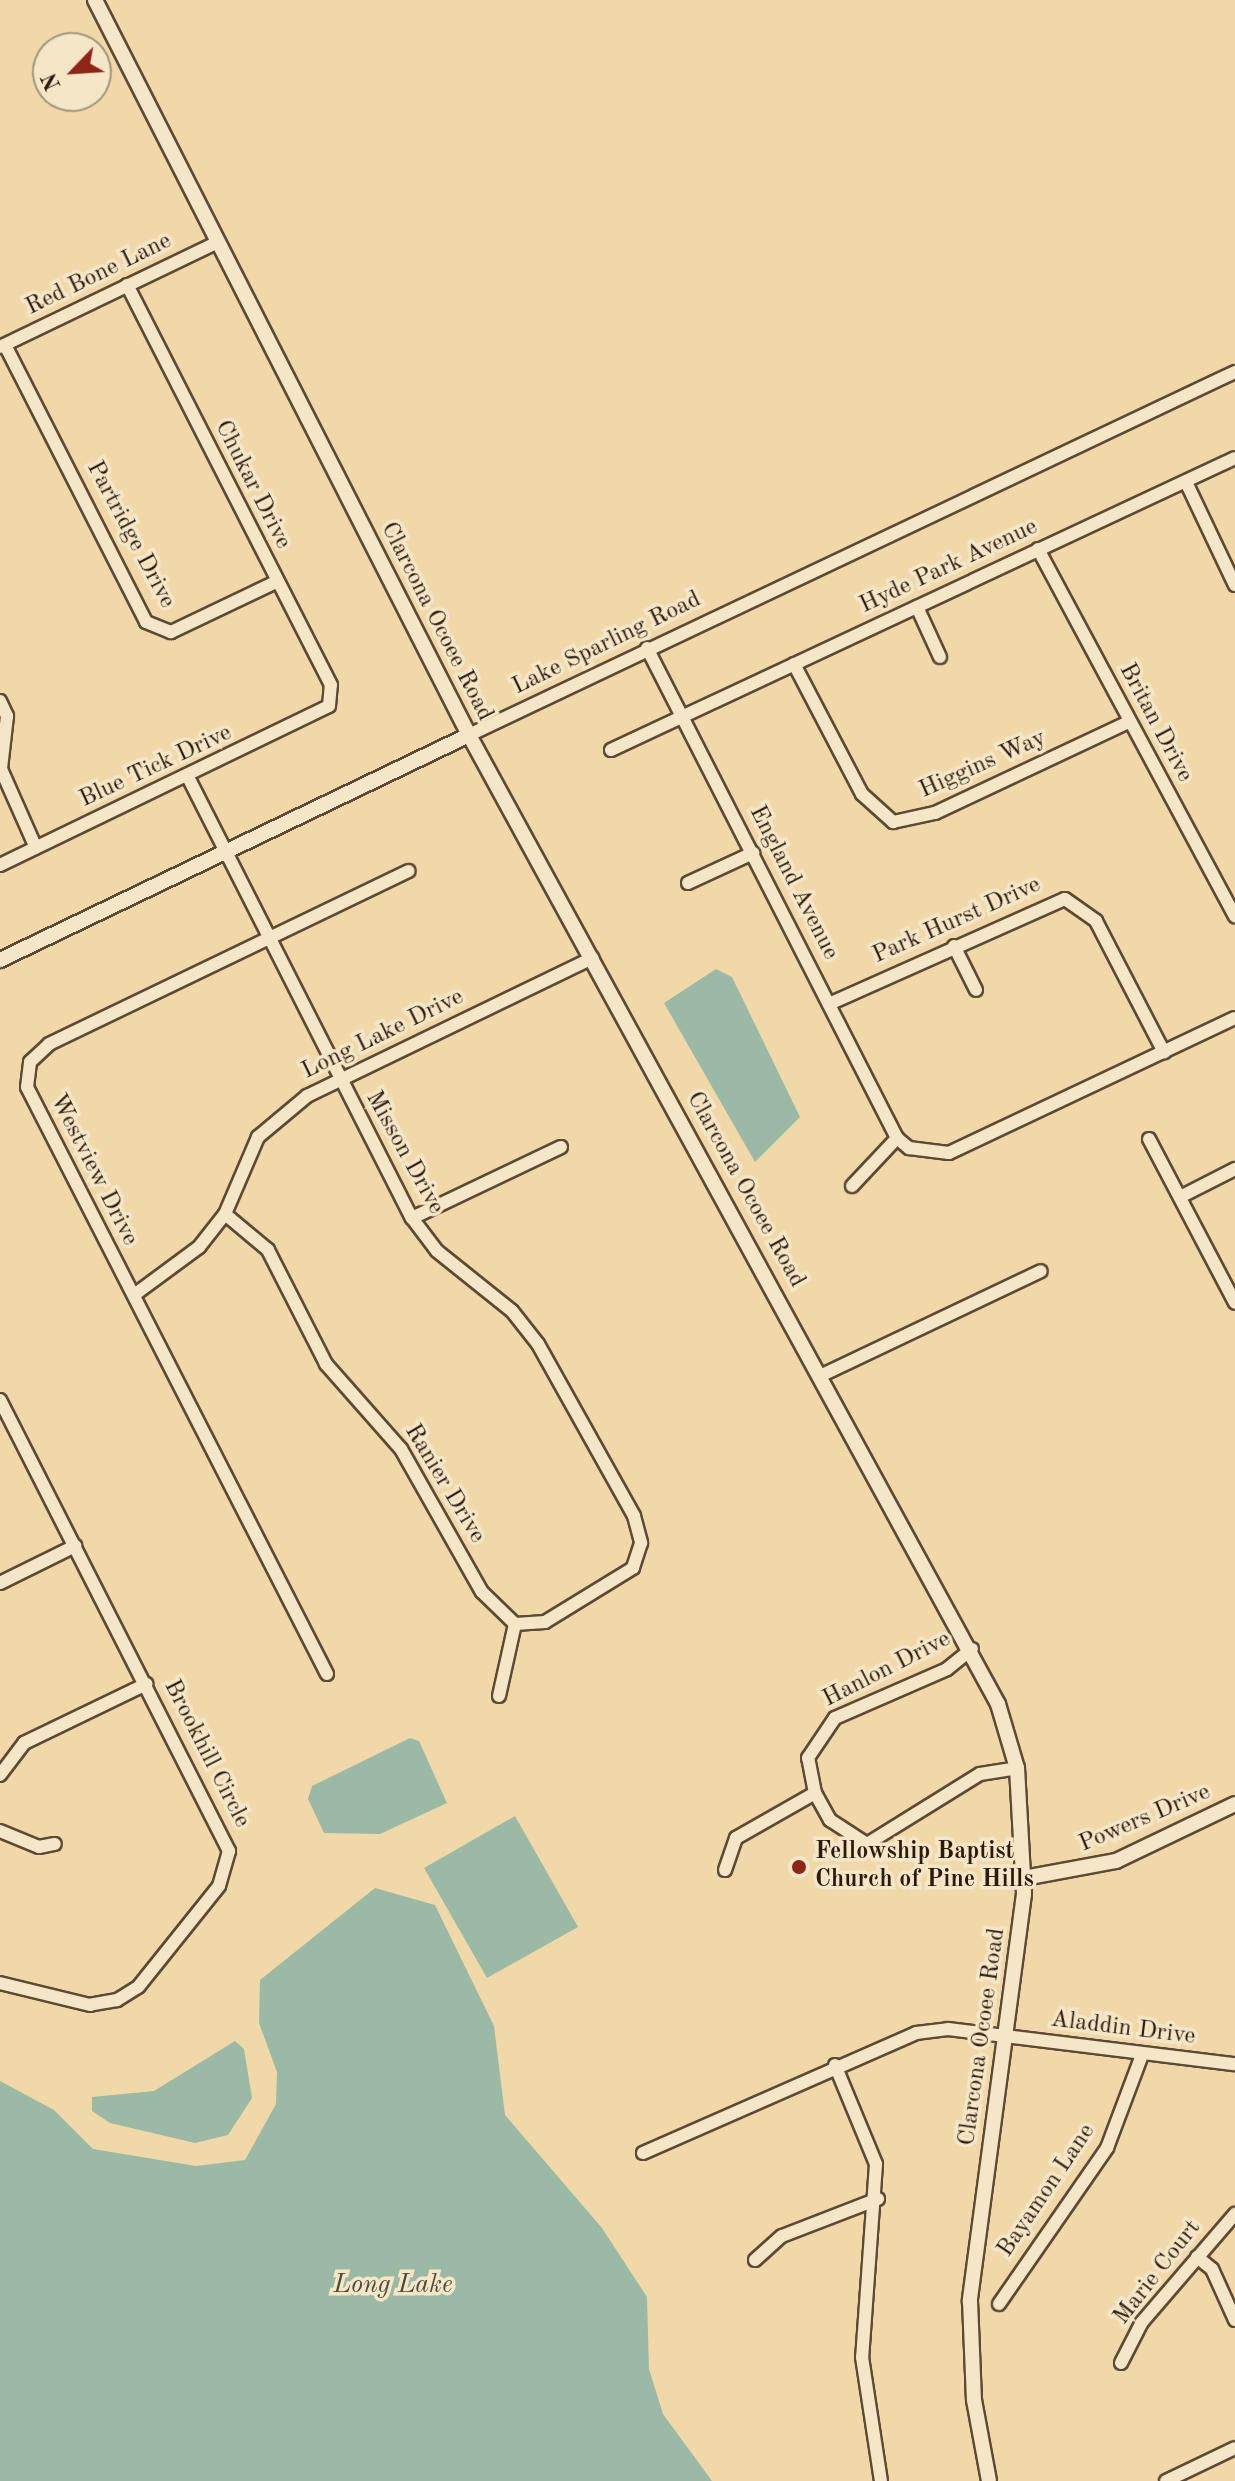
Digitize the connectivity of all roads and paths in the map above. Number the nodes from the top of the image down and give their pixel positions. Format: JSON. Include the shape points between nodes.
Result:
{"nodes":[{"id":1,"x":95,"y":0,"type":"edge"},
{"id":2,"x":218,"y":242,"type":"junction"},
{"id":3,"x":127,"y":285,"type":"junction"},
{"id":4,"x":3,"y":346,"type":"edge"},
{"id":5,"x":1235,"y":372,"type":"edge"},
{"id":6,"x":1235,"y":458,"type":"edge"},
{"id":7,"x":1186,"y":482,"type":"junction"},
{"id":8,"x":1038,"y":549,"type":"junction"},
{"id":9,"x":276,"y":582,"type":"junction"},
{"id":10,"x":1235,"y":585,"type":"edge"},
{"id":11,"x":917,"y":607,"type":"junction"},
{"id":12,"x":647,"y":648,"type":"junction"},
{"id":13,"x":940,"y":657,"type":"dead end"},
{"id":14,"x":794,"y":664,"type":"junction"},
{"id":15,"x":0,"y":701,"type":"edge"},
{"id":16,"x":329,"y":706,"type":"joint"},
{"id":17,"x":682,"y":715,"type":"junction"},
{"id":18,"x":1128,"y":722,"type":"junction"},
{"id":19,"x":469,"y":735,"type":"junction"},
{"id":20,"x":611,"y":750,"type":"dead end"},
{"id":21,"x":188,"y":777,"type":"junction"},
{"id":22,"x":36,"y":848,"type":"junction"},
{"id":23,"x":225,"y":852,"type":"junction"},
{"id":24,"x":753,"y":853,"type":"junction"},
{"id":25,"x":0,"y":865,"type":"edge"},
{"id":26,"x":409,"y":871,"type":"dead end"},
{"id":27,"x":688,"y":883,"type":"dead end"},
{"id":28,"x":1235,"y":917,"type":"edge"},
{"id":29,"x":268,"y":939,"type":"junction"},
{"id":30,"x":954,"y":946,"type":"junction"},
{"id":31,"x":592,"y":958,"type":"junction"},
{"id":32,"x":0,"y":960,"type":"edge"},
{"id":33,"x":976,"y":990,"type":"dead end"},
{"id":34,"x":829,"y":1004,"type":"junction"},
{"id":35,"x":1235,"y":1018,"type":"edge"},
{"id":36,"x":1164,"y":1052,"type":"junction"},
{"id":37,"x":338,"y":1078,"type":"junction"},
{"id":38,"x":897,"y":1138,"type":"junction"},
{"id":39,"x":1149,"y":1139,"type":"dead end"},
{"id":40,"x":561,"y":1147,"type":"dead end"},
{"id":41,"x":1235,"y":1169,"type":"edge"},
{"id":42,"x":852,"y":1186,"type":"dead end"},
{"id":43,"x":1180,"y":1197,"type":"junction"},
{"id":44,"x":225,"y":1214,"type":"junction"},
{"id":45,"x":412,"y":1218,"type":"junction"},
{"id":46,"x":1041,"y":1271,"type":"dead end"},
{"id":47,"x":134,"y":1295,"type":"junction"},
{"id":48,"x":1235,"y":1303,"type":"edge"},
{"id":49,"x":822,"y":1375,"type":"junction"},
{"id":50,"x":1,"y":1406,"type":"edge"},
{"id":51,"x":75,"y":1546,"type":"junction"},
{"id":52,"x":0,"y":1583,"type":"edge"},
{"id":53,"x":515,"y":1624,"type":"junction"},
{"id":54,"x":972,"y":1649,"type":"junction"},
{"id":55,"x":327,"y":1674,"type":"dead end"},
{"id":56,"x":146,"y":1684,"type":"junction"},
{"id":57,"x":499,"y":1696,"type":"dead end"},
{"id":58,"x":1017,"y":1768,"type":"junction"},
{"id":59,"x":0,"y":1775,"type":"edge"},
{"id":60,"x":815,"y":1793,"type":"junction"},
{"id":61,"x":1235,"y":1804,"type":"edge"},
{"id":62,"x":0,"y":1831,"type":"edge"},
{"id":63,"x":55,"y":1844,"type":"dead end"},
{"id":64,"x":725,"y":1870,"type":"dead end"},
{"id":65,"x":1024,"y":1878,"type":"junction"},
{"id":66,"x":0,"y":1983,"type":"edge"},
{"id":67,"x":1006,"y":2035,"type":"junction"},
{"id":68,"x":1142,"y":2055,"type":"junction"},
{"id":69,"x":1235,"y":2064,"type":"edge"},
{"id":70,"x":835,"y":2065,"type":"junction"},
{"id":71,"x":643,"y":2153,"type":"dead end"},
{"id":72,"x":878,"y":2199,"type":"junction"},
{"id":73,"x":1235,"y":2214,"type":"edge"},
{"id":74,"x":1197,"y":2257,"type":"junction"},
{"id":75,"x":755,"y":2260,"type":"dead end"},
{"id":76,"x":999,"y":2304,"type":"dead end"},
{"id":77,"x":1235,"y":2320,"type":"edge"},
{"id":78,"x":1121,"y":2363,"type":"dead end"},
{"id":79,"x":1235,"y":2448,"type":"edge"},
{"id":80,"x":881,"y":2481,"type":"edge"},
{"id":81,"x":989,"y":2481,"type":"edge"},
{"id":82,"x":1166,"y":2481,"type":"edge"}],
"edges":[{"from":1,"to":2,"type":"street","name":"Clarcona Ocoee Road"},
{"from":2,"to":3,"type":"street","name":"Red Bone Lane"},
{"from":2,"to":19,"type":"street","name":"Clarcona Ocoee Road"},
{"from":3,"to":4,"type":"street","name":"Red Bone Lane"},
{"from":3,"to":9,"type":"street","name":"Chukar Drive"},
{"from":4,"to":9,"type":"street","name":"Partridge Drive","via":[[146,622],[171,632]]},
{"from":5,"to":12,"type":"street","name":"Lake Sparling Road"},
{"from":6,"to":7,"type":"street","name":"Hyde Park Avenue"},
{"from":7,"to":8,"type":"street","name":"Hyde Park Avenue"},
{"from":7,"to":10,"type":"street"},
{"from":8,"to":11,"type":"street","name":"Hyde Park Avenue"},
{"from":8,"to":18,"type":"street","name":"Britan Drive"},
{"from":9,"to":16,"type":"street","name":"Chukar Drive","via":[[331,685]]},
{"from":11,"to":13,"type":"street"},
{"from":11,"to":14,"type":"street","name":"Hyde Park Avenue"},
{"from":12,"to":17,"type":"street","name":"England Avenue"},
{"from":12,"to":19,"type":"street","name":"Lake Sparling Road"},
{"from":14,"to":17,"type":"street","name":"Hyde Park Avenue"},
{"from":14,"to":18,"type":"street","name":"Higgins Way","via":[[862,794],[893,822],[935,813]]},
{"from":15,"to":22,"type":"street","via":[[7,716],[1,769]]},
{"from":16,"to":21,"type":"street","name":"Blue Tick Drive"},
{"from":17,"to":20,"type":"street","name":"Hyde Park Avenue"},
{"from":17,"to":24,"type":"street","name":"England Avenue"},
{"from":18,"to":28,"type":"street","name":"Britan Drive"},
{"from":19,"to":23,"type":"street","name":"Lake Sparling Road"},
{"from":19,"to":31,"type":"street","name":"Clarcona Ocoee Road"},
{"from":21,"to":22,"type":"street","name":"Blue Tick Drive"},
{"from":21,"to":23,"type":"street","name":"Misson Drive"},
{"from":22,"to":25,"type":"street","name":"Blue Tick Drive"},
{"from":23,"to":29,"type":"street","name":"Misson Drive"},
{"from":23,"to":32,"type":"street","name":"Lake Sparling Road"},
{"from":24,"to":27,"type":"street"},
{"from":24,"to":34,"type":"street","name":"England Avenue"},
{"from":26,"to":29,"type":"street","name":"Westview Drive"},
{"from":29,"to":37,"type":"street","name":"Misson Drive"},
{"from":29,"to":47,"type":"street","name":"Westview Drive","via":[[49,1044],[30,1062],[27,1087],[36,1112]]},
{"from":30,"to":33,"type":"street"},
{"from":30,"to":34,"type":"street","name":"Park Hurst Drive"},
{"from":30,"to":36,"type":"street","name":"Park Hurst Drive","via":[[1048,901],[1081,906]]},
{"from":31,"to":37,"type":"street","name":"Long Lake Drive"},
{"from":31,"to":49,"type":"street","name":"Clarcona Ocoee Road"},
{"from":34,"to":38,"type":"street","name":"England Avenue"},
{"from":35,"to":36,"type":"street"},
{"from":36,"to":38,"type":"street","via":[[949,1153],[925,1154]]},
{"from":37,"to":44,"type":"street","name":"Long Lake Drive","via":[[258,1137]]},
{"from":37,"to":45,"type":"street","name":"Misson Drive"},
{"from":38,"to":42,"type":"street"},
{"from":39,"to":43,"type":"street"},
{"from":40,"to":45,"type":"street"},
{"from":41,"to":43,"type":"street"},
{"from":43,"to":48,"type":"street"},
{"from":44,"to":47,"type":"street","name":"Long Lake Drive","via":[[169,1274]]},
{"from":44,"to":53,"type":"street","name":"Ranier Drive","via":[[268,1250],[326,1364],[401,1449],[482,1592]]},
{"from":45,"to":53,"type":"street","name":"Misson Drive","via":[[538,1344],[634,1516],[641,1543],[633,1568],[545,1622]]},
{"from":46,"to":49,"type":"street"},
{"from":47,"to":55,"type":"street","name":"Westview Drive"},
{"from":49,"to":54,"type":"street","name":"Clarcona Ocoee Road"},
{"from":50,"to":51,"type":"street","name":"Brookhill Circle"},
{"from":51,"to":52,"type":"street"},
{"from":51,"to":56,"type":"street","name":"Brookhill Circle"},
{"from":53,"to":57,"type":"street"},
{"from":54,"to":58,"type":"street","name":"Clarcona Ocoee Road"},
{"from":54,"to":60,"type":"street","name":"Hanlon Drive","via":[[947,1669],[835,1718],[808,1758]]},
{"from":56,"to":59,"type":"street","via":[[24,1743]]},
{"from":56,"to":66,"type":"street","name":"Brookhill Circle","via":[[225,1835],[227,1871],[138,1987],[117,2000],[90,2005]]},
{"from":58,"to":60,"type":"street","via":[[980,1774],[867,1844],[830,1820]]},
{"from":58,"to":65,"type":"street","name":"Clarcona Ocoee Road"},
{"from":60,"to":64,"type":"street","via":[[736,1838]]},
{"from":61,"to":65,"type":"street","name":"Powers Drive","via":[[1116,1861]]},
{"from":62,"to":63,"type":"street","via":[[39,1847]]},
{"from":65,"to":67,"type":"street","name":"Clarcona Ocoee Road"},
{"from":67,"to":68,"type":"street","name":"Aladdin Drive"},
{"from":67,"to":70,"type":"street","name":"Aladdin Drive","via":[[916,2033]]},
{"from":67,"to":81,"type":"street","name":"Clarcona Ocoee Road","via":[[970,2301],[974,2400]]},
{"from":68,"to":69,"type":"street","name":"Aladdin Drive"},
{"from":68,"to":76,"type":"street","name":"Bayamon Lane","via":[[1107,2148]]},
{"from":70,"to":71,"type":"street","name":"Aladdin Drive"},
{"from":70,"to":72,"type":"street","via":[[870,2137]]},
{"from":72,"to":75,"type":"street","via":[[782,2236]]},
{"from":72,"to":80,"type":"street","via":[[862,2357]]},
{"from":73,"to":74,"type":"street","name":"Marie Court"},
{"from":74,"to":77,"type":"street","via":[[1212,2269]]},
{"from":74,"to":78,"type":"street","name":"Marie Court","via":[[1142,2322]]},
{"from":79,"to":82,"type":"street"}]}
